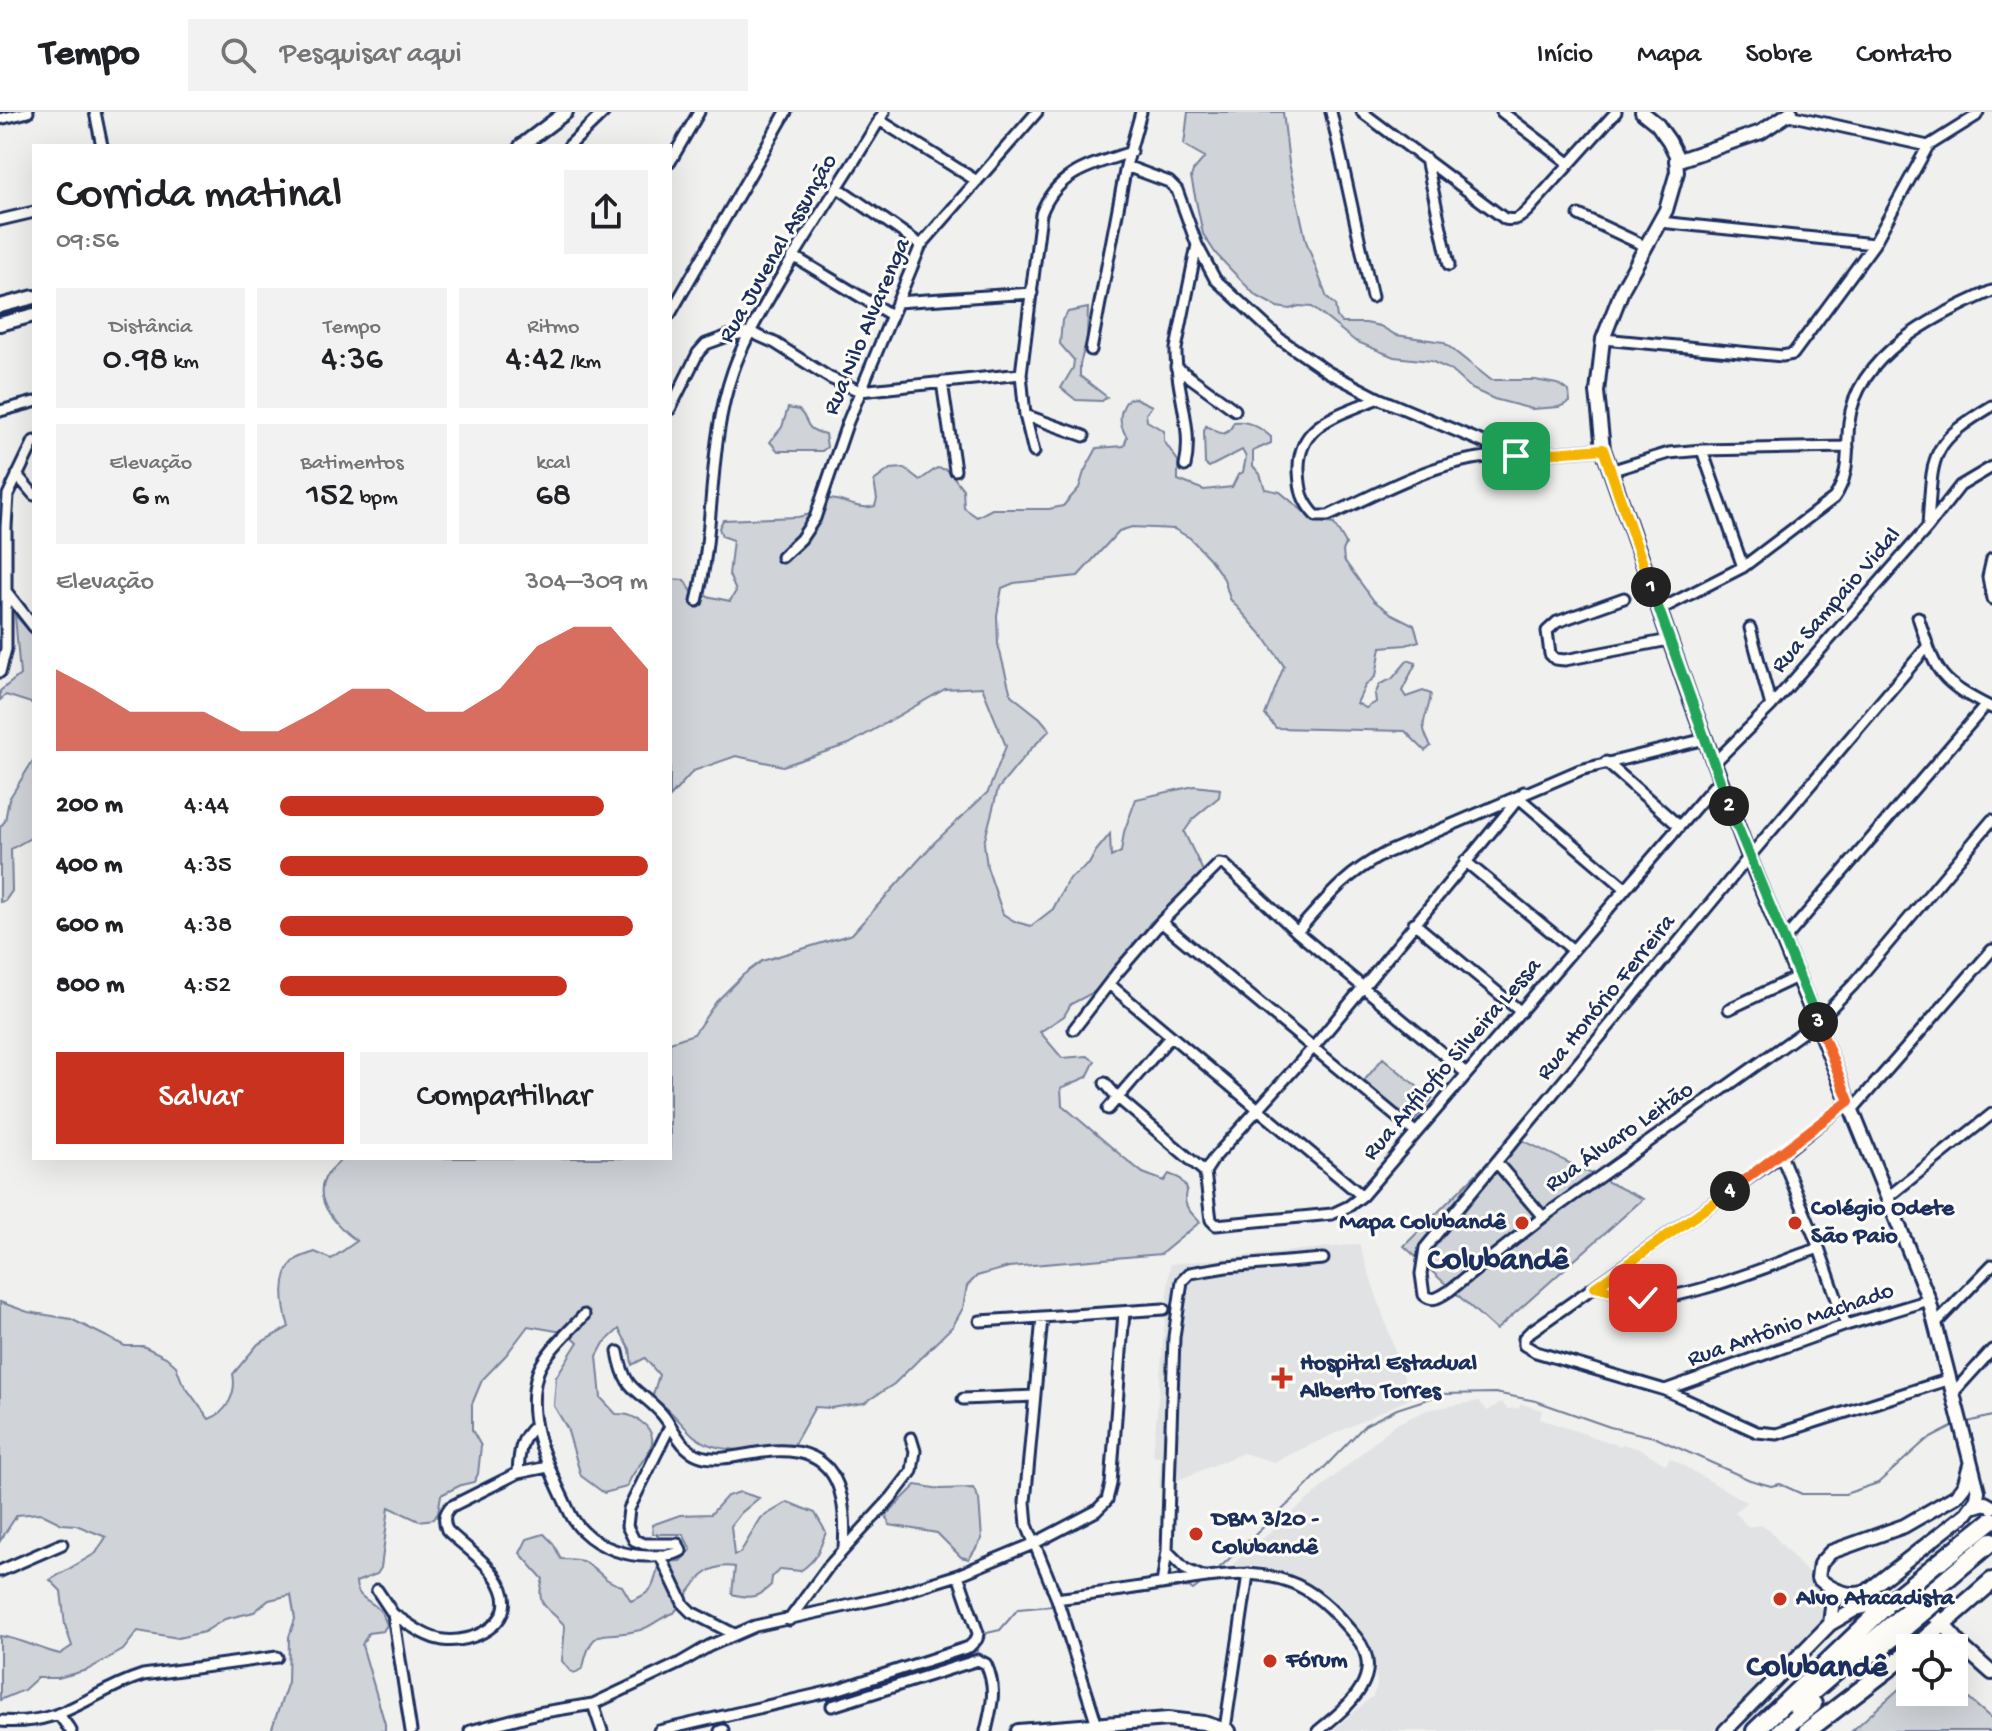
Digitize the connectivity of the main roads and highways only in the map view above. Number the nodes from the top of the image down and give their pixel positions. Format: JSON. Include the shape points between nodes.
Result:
{"nodes":[{"id":1,"x":566,"y":112,"type":"edge"},
{"id":2,"x":1642,"y":112,"type":"edge"},
{"id":3,"x":1790,"y":114,"type":"edge"},
{"id":4,"x":524,"y":144,"type":"edge"},
{"id":5,"x":1676,"y":161,"type":"junction"},
{"id":6,"x":32,"y":298,"type":"edge"},
{"id":7,"x":0,"y":306,"type":"edge"},
{"id":8,"x":32,"y":316,"type":"edge"},
{"id":9,"x":0,"y":324,"type":"edge"},
{"id":10,"x":1970,"y":1465,"type":"junction"},
{"id":11,"x":1992,"y":1490,"type":"edge"},
{"id":12,"x":1978,"y":1491,"type":"junction"},
{"id":13,"x":1956,"y":1496,"type":"junction"},
{"id":14,"x":1972,"y":1507,"type":"junction"},
{"id":15,"x":1992,"y":1507,"type":"edge"},
{"id":16,"x":1992,"y":1520,"type":"edge"},
{"id":17,"x":1992,"y":1541,"type":"edge"},
{"id":18,"x":1992,"y":1555,"type":"edge"},
{"id":19,"x":1932,"y":1568,"type":"junction"},
{"id":20,"x":1886,"y":1576,"type":"junction"},
{"id":21,"x":1952,"y":1581,"type":"junction"},
{"id":22,"x":1992,"y":1581,"type":"edge"},
{"id":23,"x":1829,"y":1588,"type":"junction"},
{"id":24,"x":1932,"y":1598,"type":"junction"},
{"id":25,"x":1891,"y":1601,"type":"junction"},
{"id":26,"x":1970,"y":1602,"type":"junction"},
{"id":27,"x":1915,"y":1608,"type":"junction"},
{"id":28,"x":1941,"y":1621,"type":"junction"},
{"id":29,"x":1902,"y":1622,"type":"junction"},
{"id":30,"x":1830,"y":1624,"type":"junction"},
{"id":31,"x":1920,"y":1634,"type":"edge"},
{"id":32,"x":1928,"y":1634,"type":"edge"},
{"id":33,"x":1896,"y":1662,"type":"edge"},
{"id":34,"x":1992,"y":1673,"type":"edge"},
{"id":35,"x":1099,"y":1728,"type":"edge"},
{"id":36,"x":1227,"y":1730,"type":"edge"},
{"id":37,"x":1018,"y":1731,"type":"edge"},
{"id":38,"x":1725,"y":1731,"type":"edge"},
{"id":39,"x":1755,"y":1731,"type":"edge"},
{"id":40,"x":1767,"y":1731,"type":"edge"},
{"id":41,"x":1780,"y":1731,"type":"edge"},
{"id":42,"x":1807,"y":1731,"type":"edge"}],
"edges":[{"from":1,"to":4,"type":"main road"},
{"from":2,"to":5,"type":"main road","via":[[1662,131]]},
{"from":3,"to":5,"type":"main road","via":[[1751,137]]},
{"from":5,"to":10,"type":"main road","via":[[1674,186],[1660,222],[1603,339],[1597,392],[1603,449],[1719,780],[1937,1322]]},
{"from":6,"to":7,"type":"main road"},
{"from":8,"to":9,"type":"main road"},
{"from":10,"to":12,"type":"main road"},
{"from":10,"to":13,"type":"main road"},
{"from":11,"to":12,"type":"main road"},
{"from":12,"to":13,"type":"main road"},
{"from":12,"to":14,"type":"main road"},
{"from":13,"to":14,"type":"main road","via":[[1968,1498]]},
{"from":13,"to":23,"type":"main road","via":[[1904,1526],[1831,1552],[1818,1574]]},
{"from":14,"to":15,"type":"main road"},
{"from":14,"to":20,"type":"main road"},
{"from":16,"to":19,"type":"highway"},
{"from":17,"to":21,"type":"highway"},
{"from":18,"to":21,"type":"highway"},
{"from":19,"to":24,"type":"main road"},
{"from":19,"to":25,"type":"highway"},
{"from":20,"to":23,"type":"main road","via":[[1859,1595]]},
{"from":20,"to":25,"type":"main road","via":[[1884,1588]]},
{"from":21,"to":29,"type":"highway","bridge":true},
{"from":22,"to":26,"type":"highway"},
{"from":23,"to":30,"type":"main road"},
{"from":24,"to":26,"type":"highway","via":[[1946,1606]]},
{"from":24,"to":28,"type":"main road"},
{"from":25,"to":27,"type":"main road"},
{"from":25,"to":30,"type":"main road","via":[[1856,1609]]},
{"from":25,"to":39,"type":"highway"},
{"from":26,"to":28,"type":"highway"},
{"from":27,"to":28,"type":"main road"},
{"from":27,"to":31,"type":"highway","via":[[1923,1625]]},
{"from":28,"to":32,"type":"highway"},
{"from":28,"to":34,"type":"main road"},
{"from":29,"to":40,"type":"highway"},
{"from":29,"to":41,"type":"highway"},
{"from":30,"to":38,"type":"main road"},
{"from":33,"to":42,"type":"highway"},
{"from":35,"to":36,"type":"main road","via":[[1168,1719]]},
{"from":35,"to":37,"type":"main road"}]}
